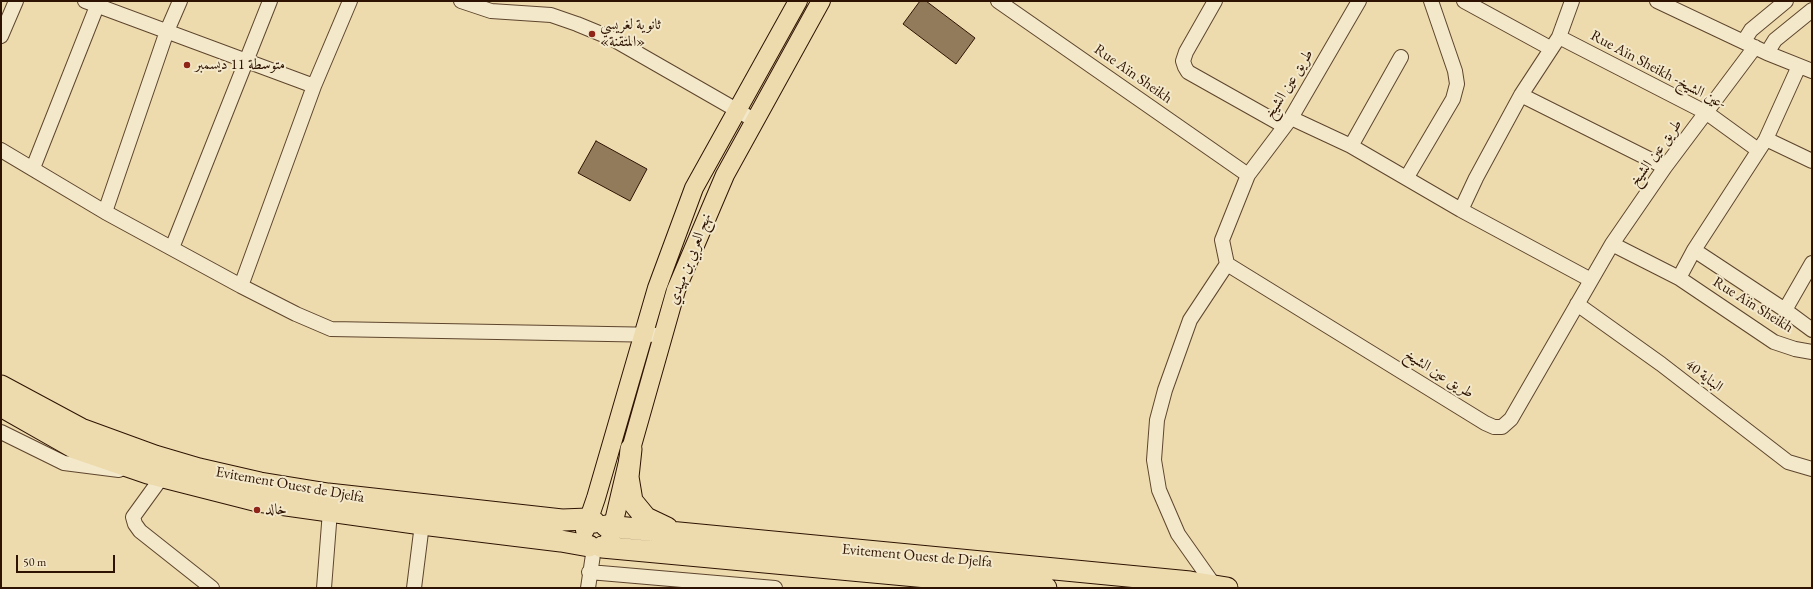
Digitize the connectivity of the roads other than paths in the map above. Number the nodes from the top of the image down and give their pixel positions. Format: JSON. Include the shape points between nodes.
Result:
{"nodes":[{"id":1,"x":16,"y":1,"type":"edge"},
{"id":2,"x":180,"y":1,"type":"edge"},
{"id":3,"x":270,"y":1,"type":"edge"},
{"id":4,"x":350,"y":1,"type":"edge"},
{"id":5,"x":461,"y":1,"type":"edge"},
{"id":6,"x":798,"y":1,"type":"edge"},
{"id":7,"x":821,"y":1,"type":"edge"},
{"id":8,"x":998,"y":1,"type":"edge"},
{"id":9,"x":1215,"y":1,"type":"edge"},
{"id":10,"x":1359,"y":1,"type":"edge"},
{"id":11,"x":1431,"y":1,"type":"edge"},
{"id":12,"x":1464,"y":1,"type":"edge"},
{"id":13,"x":1572,"y":1,"type":"edge"},
{"id":14,"x":1657,"y":1,"type":"edge"},
{"id":15,"x":1786,"y":1,"type":"edge"},
{"id":16,"x":93,"y":2,"type":"edge"},
{"id":17,"x":1812,"y":10,"type":"edge"},
{"id":18,"x":167,"y":31,"type":"junction"},
{"id":19,"x":1,"y":36,"type":"edge"},
{"id":20,"x":1559,"y":37,"type":"junction"},
{"id":21,"x":1755,"y":47,"type":"junction"},
{"id":22,"x":1550,"y":48,"type":"junction"},
{"id":23,"x":1401,"y":57,"type":"dead end"},
{"id":24,"x":246,"y":61,"type":"junction"},
{"id":25,"x":1799,"y":66,"type":"junction"},
{"id":26,"x":1812,"y":71,"type":"edge"},
{"id":27,"x":752,"y":82,"type":"junction"},
{"id":28,"x":314,"y":86,"type":"junction"},
{"id":29,"x":770,"y":93,"type":"junction"},
{"id":30,"x":1521,"y":95,"type":"junction"},
{"id":31,"x":737,"y":109,"type":"junction"},
{"id":32,"x":1707,"y":113,"type":"junction"},
{"id":33,"x":754,"y":120,"type":"junction"},
{"id":34,"x":1287,"y":122,"type":"junction"},
{"id":35,"x":1762,"y":145,"type":"junction"},
{"id":36,"x":1351,"y":146,"type":"junction"},
{"id":37,"x":1,"y":150,"type":"edge"},
{"id":38,"x":1812,"y":161,"type":"edge"},
{"id":39,"x":33,"y":168,"type":"junction"},
{"id":40,"x":1665,"y":168,"type":"junction"},
{"id":41,"x":1248,"y":175,"type":"junction"},
{"id":42,"x":1407,"y":177,"type":"junction"},
{"id":43,"x":1461,"y":210,"type":"junction"},
{"id":44,"x":105,"y":212,"type":"junction"},
{"id":45,"x":1612,"y":244,"type":"junction"},
{"id":46,"x":172,"y":248,"type":"junction"},
{"id":47,"x":1694,"y":250,"type":"junction"},
{"id":48,"x":1812,"y":263,"type":"edge"},
{"id":49,"x":1227,"y":264,"type":"junction"},
{"id":50,"x":1679,"y":278,"type":"junction"},
{"id":51,"x":1591,"y":280,"type":"junction"},
{"id":52,"x":241,"y":286,"type":"junction"},
{"id":53,"x":1577,"y":304,"type":"junction"},
{"id":54,"x":1785,"y":310,"type":"junction"},
{"id":55,"x":1812,"y":330,"type":"edge"},
{"id":56,"x":643,"y":334,"type":"junction"},
{"id":57,"x":664,"y":336,"type":"junction"},
{"id":58,"x":1812,"y":352,"type":"edge"},
{"id":59,"x":1,"y":386,"type":"edge"},
{"id":60,"x":1,"y":406,"type":"edge"},
{"id":61,"x":1,"y":432,"type":"edge"},
{"id":62,"x":631,"y":449,"type":"junction"},
{"id":63,"x":1812,"y":469,"type":"edge"},
{"id":64,"x":155,"y":475,"type":"junction"},
{"id":65,"x":330,"y":511,"type":"junction"},
{"id":66,"x":422,"y":524,"type":"junction"},
{"id":67,"x":598,"y":534,"type":"junction"},
{"id":68,"x":682,"y":534,"type":"junction"},
{"id":69,"x":589,"y":572,"type":"junction"},
{"id":70,"x":707,"y":585,"type":"edge"},
{"id":71,"x":1218,"y":587,"type":"edge"},
{"id":72,"x":212,"y":588,"type":"edge"},
{"id":73,"x":324,"y":588,"type":"edge"},
{"id":74,"x":414,"y":588,"type":"edge"},
{"id":75,"x":588,"y":588,"type":"edge"},
{"id":76,"x":775,"y":588,"type":"edge"},
{"id":77,"x":1046,"y":588,"type":"edge"}],
"edges":[{"from":1,"to":19,"type":"street"},
{"from":2,"to":18,"type":"street"},
{"from":3,"to":24,"type":"street"},
{"from":4,"to":28,"type":"street"},
{"from":5,"to":31,"type":"street","via":[[491,11],[551,15],[577,24],[611,38]]},
{"from":6,"to":27,"type":"main road","name":"نهج العربي بن مهيدي"},
{"from":7,"to":29,"type":"main road","name":"نهج العربي بن مهيدي"},
{"from":8,"to":41,"type":"street","name":"Rue Aïn Sheikh"},
{"from":9,"to":34,"type":"street","via":[[1186,52],[1183,61],[1185,67],[1188,72]]},
{"from":10,"to":34,"type":"street","name":"طريق عين الشيخ"},
{"from":11,"to":42,"type":"street","via":[[1457,84],[1453,99]]},
{"from":12,"to":22,"type":"street"},
{"from":13,"to":20,"type":"street"},
{"from":14,"to":21,"type":"street"},
{"from":15,"to":21,"type":"street","via":[[1751,30]]},
{"from":16,"to":18,"type":"street"},
{"from":16,"to":39,"type":"street"},
{"from":17,"to":21,"type":"street","via":[[1775,40]]},
{"from":18,"to":24,"type":"street"},
{"from":18,"to":44,"type":"street"},
{"from":20,"to":22,"type":"street"},
{"from":20,"to":32,"type":"street","name":"Rue Aïn Sheikh -عين الشيخ-"},
{"from":21,"to":25,"type":"street"},
{"from":21,"to":32,"type":"street","name":"طريق عين الشيخ"},
{"from":22,"to":30,"type":"street"},
{"from":23,"to":36,"type":"street"},
{"from":24,"to":28,"type":"street"},
{"from":24,"to":46,"type":"street"},
{"from":25,"to":26,"type":"street"},
{"from":25,"to":35,"type":"street"},
{"from":27,"to":29,"type":"main road"},
{"from":27,"to":31,"type":"main road","name":"نهج العربي بن مهيدي"},
{"from":28,"to":52,"type":"street"},
{"from":29,"to":33,"type":"main road","name":"نهج العربي بن مهيدي"},
{"from":30,"to":40,"type":"street"},
{"from":30,"to":43,"type":"street"},
{"from":31,"to":33,"type":"street"},
{"from":31,"to":56,"type":"main road","name":"نهج العربي بن مهيدي","via":[[694,188]]},
{"from":32,"to":35,"type":"street","name":"Rue Aïn Sheikh -عين الشيخ-"},
{"from":32,"to":40,"type":"street","name":"طريق عين الشيخ"},
{"from":33,"to":57,"type":"main road","name":"نهج العربي بن مهيدي","via":[[707,215],[676,290]]},
{"from":34,"to":36,"type":"street"},
{"from":34,"to":41,"type":"street","name":"طريق عين الشيخ"},
{"from":35,"to":38,"type":"street","name":"Rue Aïn Sheikh -عين الشيخ-"},
{"from":35,"to":47,"type":"street"},
{"from":36,"to":42,"type":"street"},
{"from":37,"to":39,"type":"street"},
{"from":39,"to":44,"type":"street"},
{"from":40,"to":45,"type":"street","name":"طريق عين الشيخ"},
{"from":41,"to":49,"type":"street","name":"طريق عين الشيخ","via":[[1222,240]]},
{"from":42,"to":43,"type":"street"},
{"from":43,"to":51,"type":"street"},
{"from":44,"to":46,"type":"street"},
{"from":45,"to":50,"type":"street","name":"Rue Aïn Sheikh"},
{"from":45,"to":51,"type":"street","name":"طريق عين الشيخ"},
{"from":46,"to":52,"type":"street"},
{"from":47,"to":50,"type":"street"},
{"from":47,"to":54,"type":"street"},
{"from":48,"to":54,"type":"street"},
{"from":49,"to":53,"type":"street","name":"طريق عين الشيخ","via":[[1484,423],[1494,426],[1502,426],[1511,419]]},
{"from":49,"to":71,"type":"street","via":[[1190,320],[1157,420],[1154,460],[1159,490],[1178,534]]},
{"from":50,"to":58,"type":"street","name":"Rue Aïn Sheikh","via":[[1774,342]]},
{"from":51,"to":53,"type":"street","name":"طريق عين الشيخ"},
{"from":52,"to":56,"type":"street","via":[[331,329]]},
{"from":53,"to":63,"type":"street","name":"البناية 40","via":[[1661,364],[1788,462]]},
{"from":54,"to":55,"type":"street"},
{"from":56,"to":57,"type":"street"},
{"from":56,"to":67,"type":"main road","name":"نهج العربي بن مهيدي"},
{"from":57,"to":62,"type":"main road","name":"نهج العربي بن مهيدي"},
{"from":59,"to":67,"type":"highway","name":"Evitement Ouest de Djelfa","via":[[82,429],[199,469],[328,494],[562,520]]},
{"from":60,"to":64,"type":"highway","name":"Evitement Ouest de Djelfa","via":[[75,448]]},
{"from":61,"to":64,"type":"street","via":[[64,463]]},
{"from":62,"to":67,"type":"main road","name":"نهج العربي بن مهيدي"},
{"from":62,"to":68,"type":"highway","via":[[628,477],[632,502],[646,518]]},
{"from":64,"to":65,"type":"highway","name":"Evitement Ouest de Djelfa","via":[[258,501]]},
{"from":64,"to":72,"type":"street","via":[[133,517],[135,524],[140,531]]},
{"from":65,"to":66,"type":"highway","name":"Evitement Ouest de Djelfa"},
{"from":65,"to":73,"type":"street"},
{"from":66,"to":67,"type":"highway","name":"Evitement Ouest de Djelfa","via":[[561,541]]},
{"from":66,"to":74,"type":"street"},
{"from":67,"to":68,"type":"highway","name":"Evitement Ouest de Djelfa"},
{"from":67,"to":69,"type":"street"},
{"from":67,"to":77,"type":"highway","name":"Evitement Ouest de Djelfa"},
{"from":68,"to":71,"type":"highway","name":"Evitement Ouest de Djelfa"},
{"from":69,"to":70,"type":"street"},
{"from":69,"to":75,"type":"street"},
{"from":70,"to":76,"type":"street"}]}
